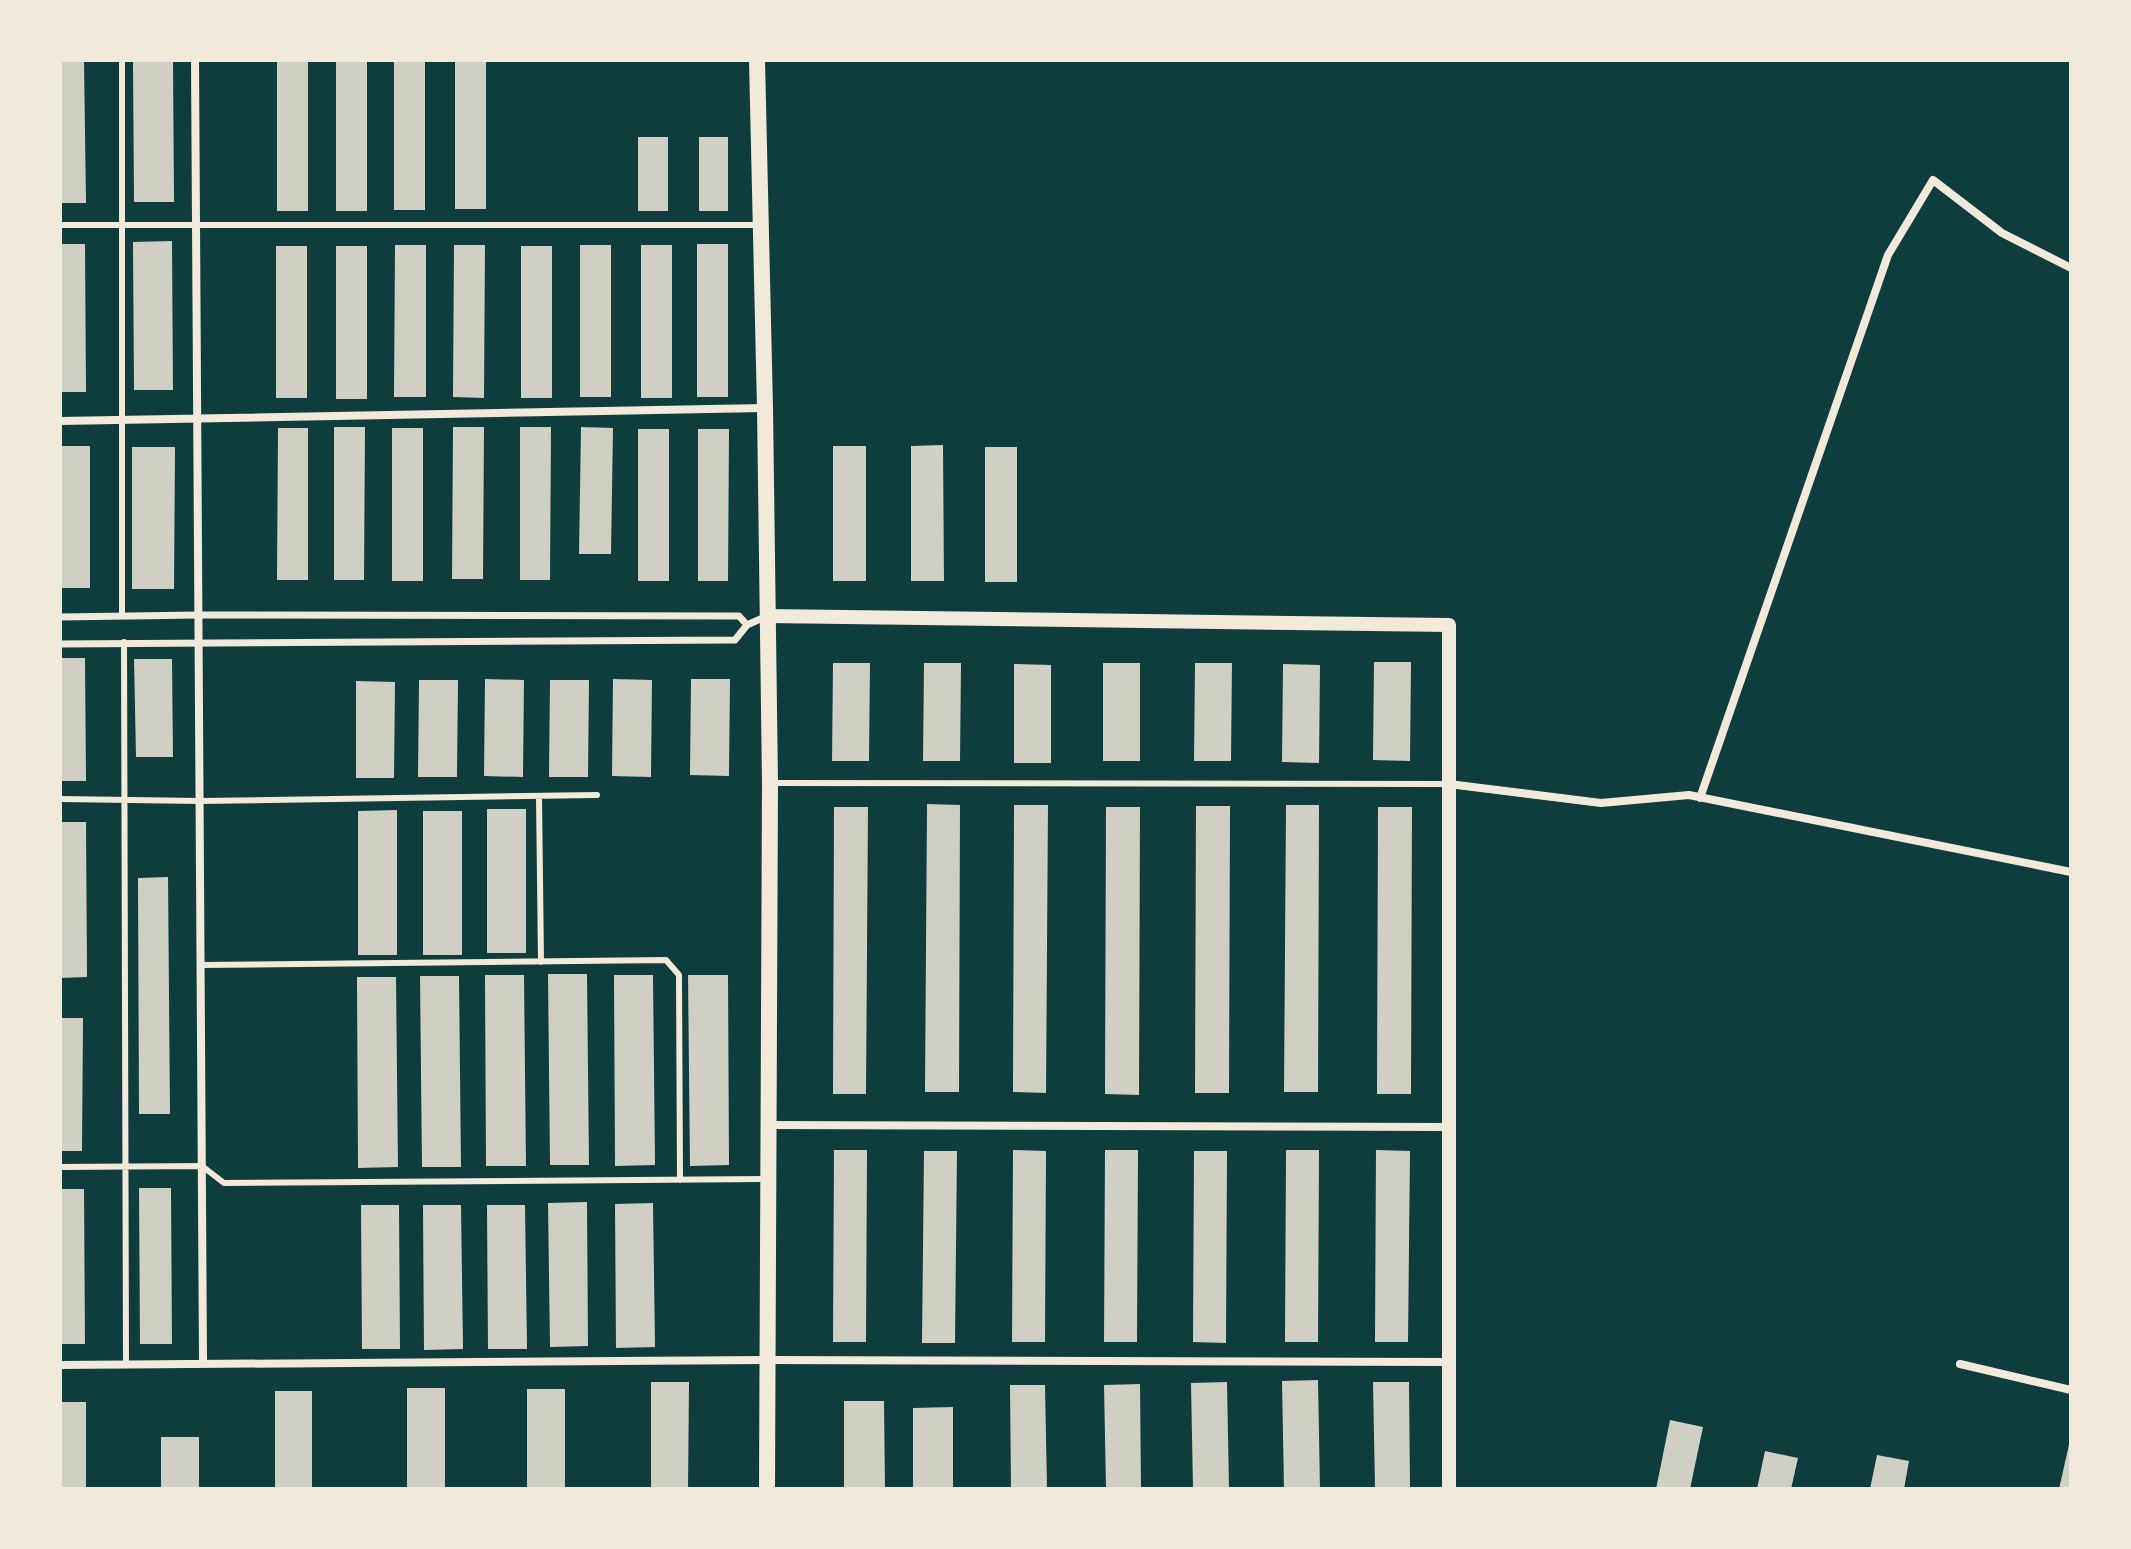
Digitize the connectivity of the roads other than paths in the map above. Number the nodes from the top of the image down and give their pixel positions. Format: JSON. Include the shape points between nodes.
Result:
{"nodes":[{"id":1,"x":122,"y":60,"type":"edge"},
{"id":2,"x":195,"y":60,"type":"edge"},
{"id":3,"x":757,"y":60,"type":"edge"},
{"id":4,"x":60,"y":225,"type":"edge"},
{"id":5,"x":122,"y":225,"type":"junction"},
{"id":6,"x":196,"y":225,"type":"junction"},
{"id":7,"x":761,"y":225,"type":"junction"},
{"id":8,"x":2071,"y":268,"type":"edge"},
{"id":9,"x":765,"y":408,"type":"junction"},
{"id":10,"x":197,"y":419,"type":"junction"},
{"id":11,"x":121,"y":420,"type":"junction"},
{"id":12,"x":60,"y":421,"type":"edge"},
{"id":13,"x":198,"y":615,"type":"junction"},
{"id":14,"x":122,"y":616,"type":"junction"},
{"id":15,"x":767,"y":616,"type":"junction"},
{"id":16,"x":60,"y":617,"type":"edge"},
{"id":17,"x":747,"y":625,"type":"junction"},
{"id":18,"x":199,"y":641,"type":"junction"},
{"id":19,"x":124,"y":642,"type":"junction"},
{"id":20,"x":60,"y":644,"type":"edge"},
{"id":21,"x":770,"y":783,"type":"junction"},
{"id":22,"x":1449,"y":784,"type":"junction"},
{"id":23,"x":597,"y":795,"type":"dead end"},
{"id":24,"x":539,"y":796,"type":"junction"},
{"id":25,"x":1700,"y":798,"type":"junction"},
{"id":26,"x":60,"y":799,"type":"edge"},
{"id":27,"x":125,"y":800,"type":"junction"},
{"id":28,"x":200,"y":801,"type":"junction"},
{"id":29,"x":2071,"y":872,"type":"edge"},
{"id":30,"x":541,"y":962,"type":"junction"},
{"id":31,"x":201,"y":965,"type":"junction"},
{"id":32,"x":768,"y":1125,"type":"junction"},
{"id":33,"x":1449,"y":1127,"type":"junction"},
{"id":34,"x":127,"y":1166,"type":"junction"},
{"id":35,"x":202,"y":1166,"type":"junction"},
{"id":36,"x":60,"y":1167,"type":"edge"},
{"id":37,"x":768,"y":1179,"type":"junction"},
{"id":38,"x":680,"y":1180,"type":"junction"},
{"id":39,"x":767,"y":1360,"type":"junction"},
{"id":40,"x":203,"y":1362,"type":"junction"},
{"id":41,"x":1448,"y":1362,"type":"junction"},
{"id":42,"x":126,"y":1364,"type":"junction"},
{"id":43,"x":1960,"y":1364,"type":"dead end"},
{"id":44,"x":60,"y":1365,"type":"edge"},
{"id":45,"x":2071,"y":1390,"type":"edge"},
{"id":46,"x":767,"y":1489,"type":"edge"},
{"id":47,"x":1449,"y":1489,"type":"edge"}],
"edges":[{"from":1,"to":5,"type":"lane"},
{"from":2,"to":6,"type":"street"},
{"from":3,"to":7,"type":"main road"},
{"from":4,"to":5,"type":"lane"},
{"from":5,"to":6,"type":"lane"},
{"from":5,"to":11,"type":"lane"},
{"from":6,"to":7,"type":"lane"},
{"from":6,"to":10,"type":"street"},
{"from":7,"to":9,"type":"main road"},
{"from":8,"to":25,"type":"street","via":[[2002,233],[1933,180],[1888,255]]},
{"from":9,"to":10,"type":"street"},
{"from":9,"to":15,"type":"main road"},
{"from":10,"to":11,"type":"street"},
{"from":10,"to":13,"type":"street"},
{"from":11,"to":12,"type":"street"},
{"from":11,"to":14,"type":"lane"},
{"from":13,"to":14,"type":"street"},
{"from":13,"to":17,"type":"street","via":[[739,616]]},
{"from":13,"to":18,"type":"street"},
{"from":14,"to":16,"type":"street"},
{"from":15,"to":17,"type":"street"},
{"from":15,"to":21,"type":"main road"},
{"from":15,"to":22,"type":"street","via":[[1449,625]]},
{"from":17,"to":18,"type":"street","via":[[735,640]]},
{"from":18,"to":19,"type":"street"},
{"from":18,"to":28,"type":"street"},
{"from":19,"to":20,"type":"street"},
{"from":19,"to":27,"type":"lane"},
{"from":21,"to":22,"type":"lane"},
{"from":21,"to":32,"type":"main road"},
{"from":22,"to":25,"type":"street","via":[[1601,803]]},
{"from":22,"to":33,"type":"street"},
{"from":23,"to":24,"type":"lane"},
{"from":24,"to":28,"type":"lane"},
{"from":24,"to":30,"type":"lane"},
{"from":25,"to":29,"type":"street"},
{"from":26,"to":27,"type":"lane"},
{"from":27,"to":28,"type":"lane"},
{"from":27,"to":34,"type":"lane"},
{"from":28,"to":31,"type":"street"},
{"from":30,"to":31,"type":"lane"},
{"from":30,"to":38,"type":"lane","via":[[666,960],[679,975]]},
{"from":31,"to":35,"type":"street"},
{"from":32,"to":33,"type":"street"},
{"from":32,"to":37,"type":"main road"},
{"from":33,"to":41,"type":"street"},
{"from":34,"to":35,"type":"lane"},
{"from":34,"to":36,"type":"lane"},
{"from":34,"to":42,"type":"lane"},
{"from":35,"to":38,"type":"lane","via":[[224,1183]]},
{"from":35,"to":40,"type":"street"},
{"from":37,"to":38,"type":"lane"},
{"from":37,"to":39,"type":"main road"},
{"from":39,"to":40,"type":"street"},
{"from":39,"to":41,"type":"street"},
{"from":39,"to":46,"type":"main road"},
{"from":40,"to":42,"type":"street"},
{"from":41,"to":47,"type":"street"},
{"from":42,"to":44,"type":"street"},
{"from":43,"to":45,"type":"street"}]}
